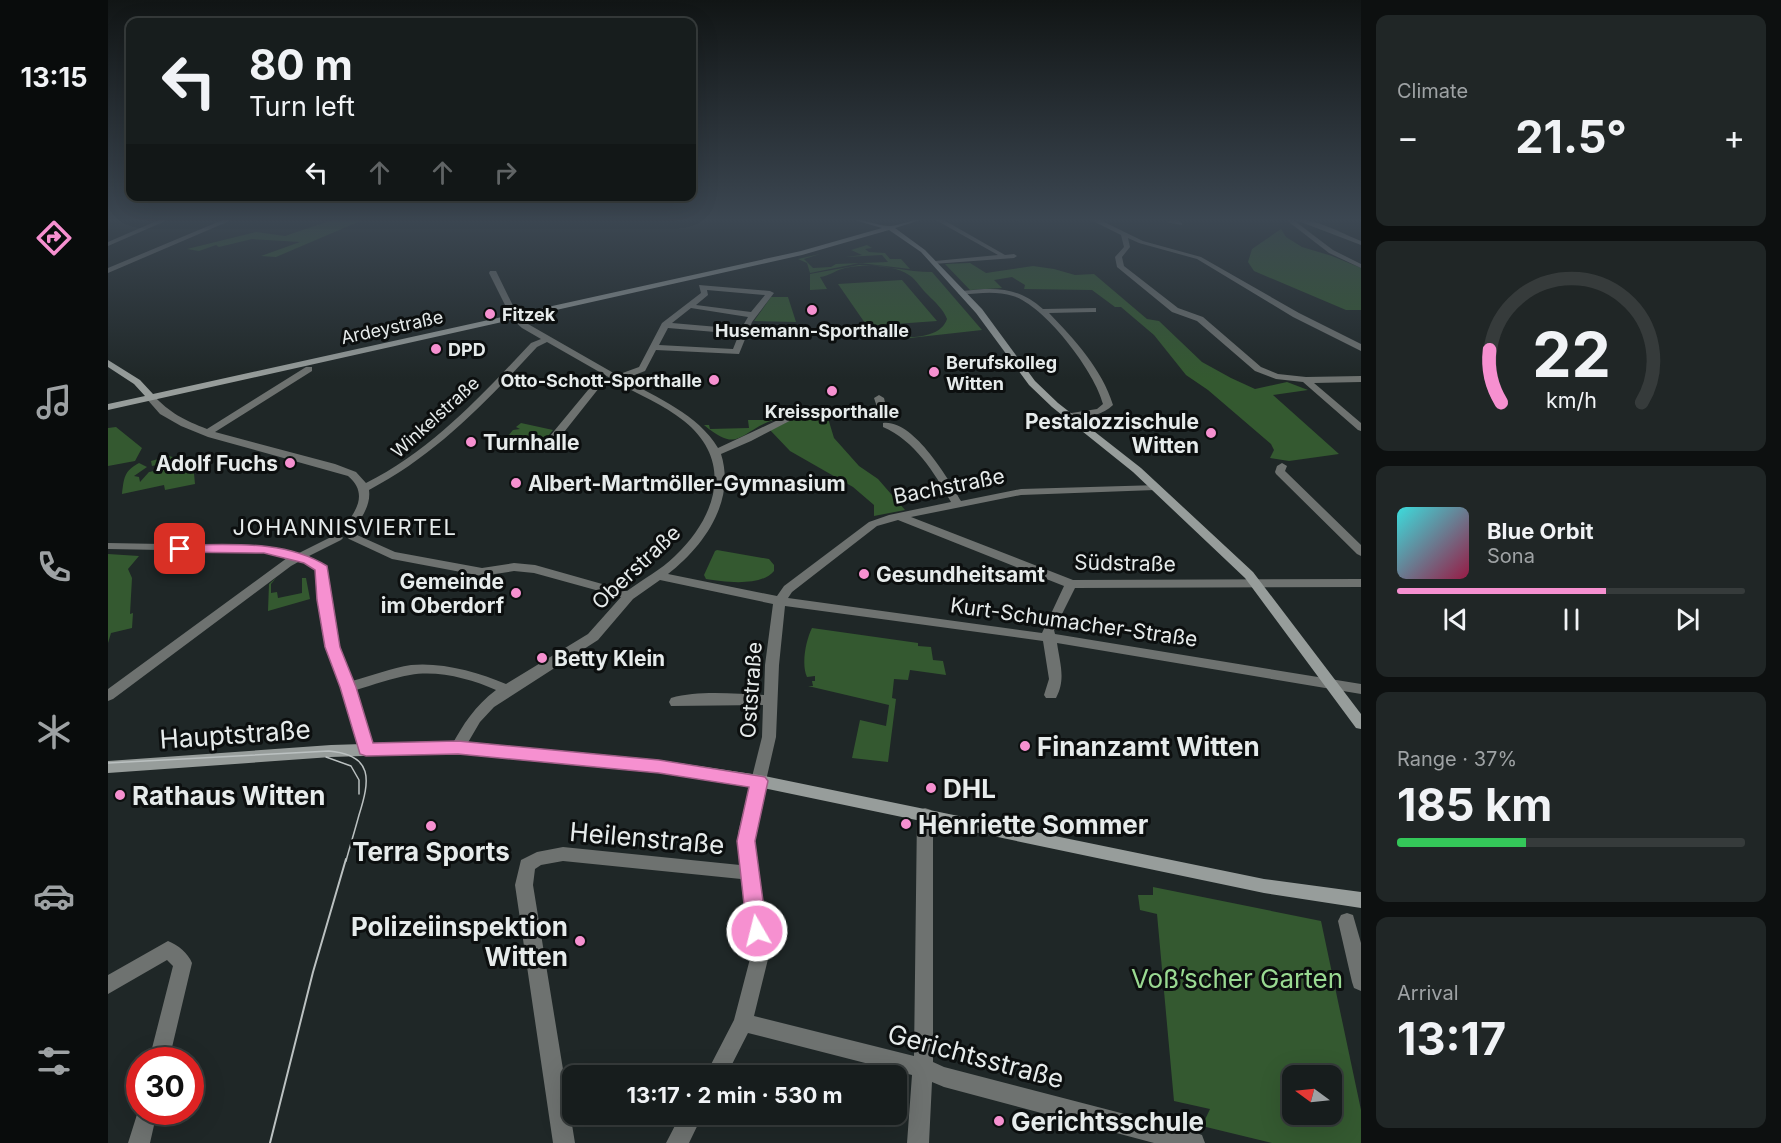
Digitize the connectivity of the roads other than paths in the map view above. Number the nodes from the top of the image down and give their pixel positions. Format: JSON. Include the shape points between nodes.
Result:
{"nodes":[{"id":1,"x":717,"y":272,"type":"edge"},
{"id":2,"x":943,"y":272,"type":"edge"},
{"id":3,"x":1128,"y":272,"type":"edge"},
{"id":4,"x":1223,"y":272,"type":"edge"},
{"id":5,"x":493,"y":273,"type":"dead end"},
{"id":6,"x":962,"y":293,"type":"junction"},
{"id":7,"x":690,"y":306,"type":"junction"},
{"id":8,"x":1093,"y":310,"type":"dead end"},
{"id":9,"x":1042,"y":311,"type":"junction"},
{"id":10,"x":753,"y":315,"type":"junction"},
{"id":11,"x":515,"y":317,"type":"junction"},
{"id":12,"x":665,"y":325,"type":"junction"},
{"id":13,"x":743,"y":332,"type":"junction"},
{"id":14,"x":548,"y":339,"type":"junction"},
{"id":15,"x":652,"y":347,"type":"junction"},
{"id":16,"x":1361,"y":348,"type":"edge"},
{"id":17,"x":108,"y":363,"type":"edge"},
{"id":18,"x":309,"y":369,"type":"dead end"},
{"id":19,"x":616,"y":379,"type":"junction"},
{"id":20,"x":1361,"y":379,"type":"edge"},
{"id":21,"x":1306,"y":380,"type":"junction"},
{"id":22,"x":150,"y":397,"type":"junction"},
{"id":23,"x":879,"y":398,"type":"dead end"},
{"id":24,"x":108,"y":407,"type":"edge"},
{"id":25,"x":882,"y":411,"type":"dead end"},
{"id":26,"x":798,"y":414,"type":"dead end"},
{"id":27,"x":1068,"y":416,"type":"junction"},
{"id":28,"x":886,"y":425,"type":"dead end"},
{"id":29,"x":1361,"y":428,"type":"edge"},
{"id":30,"x":209,"y":432,"type":"junction"},
{"id":31,"x":549,"y":444,"type":"dead end"},
{"id":32,"x":716,"y":452,"type":"junction"},
{"id":33,"x":1282,"y":466,"type":"dead end"},
{"id":34,"x":1155,"y":487,"type":"junction"},
{"id":35,"x":365,"y":488,"type":"junction"},
{"id":36,"x":958,"y":505,"type":"junction"},
{"id":37,"x":901,"y":516,"type":"junction"},
{"id":38,"x":351,"y":532,"type":"junction"},
{"id":39,"x":108,"y":546,"type":"edge"},
{"id":40,"x":1361,"y":552,"type":"edge"},
{"id":41,"x":298,"y":557,"type":"junction"},
{"id":42,"x":658,"y":576,"type":"junction"},
{"id":43,"x":1256,"y":583,"type":"junction"},
{"id":44,"x":1361,"y":583,"type":"edge"},
{"id":45,"x":1071,"y":584,"type":"junction"},
{"id":46,"x":630,"y":596,"type":"junction"},
{"id":47,"x":780,"y":601,"type":"junction"},
{"id":48,"x":1050,"y":638,"type":"junction"},
{"id":49,"x":1330,"y":684,"type":"junction"},
{"id":50,"x":348,"y":687,"type":"junction"},
{"id":51,"x":1361,"y":689,"type":"edge"},
{"id":52,"x":508,"y":690,"type":"junction"},
{"id":53,"x":1051,"y":695,"type":"dead end"},
{"id":54,"x":108,"y":696,"type":"edge"},
{"id":55,"x":772,"y":700,"type":"junction"},
{"id":56,"x":676,"y":702,"type":"dead end"},
{"id":57,"x":1361,"y":724,"type":"edge"},
{"id":58,"x":458,"y":747,"type":"junction"},
{"id":59,"x":366,"y":750,"type":"junction"},
{"id":60,"x":108,"y":767,"type":"edge"},
{"id":61,"x":759,"y":781,"type":"junction"},
{"id":62,"x":925,"y":814,"type":"junction"},
{"id":63,"x":749,"y":873,"type":"junction"},
{"id":64,"x":1361,"y":900,"type":"edge"},
{"id":65,"x":1347,"y":921,"type":"dead end"},
{"id":66,"x":1361,"y":982,"type":"edge"},
{"id":67,"x":108,"y":985,"type":"edge"},
{"id":68,"x":743,"y":1022,"type":"junction"},
{"id":69,"x":162,"y":1047,"type":"edge"},
{"id":70,"x":721,"y":1065,"type":"edge"},
{"id":71,"x":923,"y":1068,"type":"junction"},
{"id":72,"x":144,"y":1125,"type":"edge"},
{"id":73,"x":687,"y":1125,"type":"edge"},
{"id":74,"x":139,"y":1143,"type":"edge"},
{"id":75,"x":564,"y":1143,"type":"edge"},
{"id":76,"x":677,"y":1143,"type":"edge"},
{"id":77,"x":918,"y":1143,"type":"edge"},
{"id":78,"x":1194,"y":1143,"type":"edge"}],
"edges":[{"from":1,"to":11,"type":"main road","name":"Ardeystraße"},
{"from":2,"to":6,"type":"main road"},
{"from":3,"to":21,"type":"street","via":[[1175,310],[1200,319],[1262,371]]},
{"from":4,"to":16,"type":"street"},
{"from":5,"to":11,"type":"street"},
{"from":6,"to":9,"type":"street","via":[[1012,292]]},
{"from":6,"to":27,"type":"main road","via":[[1032,383]]},
{"from":7,"to":10,"type":"street"},
{"from":7,"to":10,"type":"street","via":[[705,293],[702,287],[770,294]]},
{"from":7,"to":12,"type":"street"},
{"from":8,"to":9,"type":"street"},
{"from":9,"to":27,"type":"street","via":[[1077,349],[1108,402],[1100,411]]},
{"from":10,"to":13,"type":"street"},
{"from":11,"to":14,"type":"street"},
{"from":11,"to":22,"type":"main road","name":"Ardeystraße"},
{"from":12,"to":13,"type":"street"},
{"from":12,"to":15,"type":"street"},
{"from":13,"to":15,"type":"street","via":[[735,352]]},
{"from":14,"to":19,"type":"street"},
{"from":14,"to":35,"type":"street","name":"Winkelstraße","via":[[534,345],[420,456],[392,476]]},
{"from":15,"to":19,"type":"street","via":[[640,371]]},
{"from":17,"to":22,"type":"main road"},
{"from":18,"to":30,"type":"street"},
{"from":19,"to":31,"type":"street","via":[[594,388]]},
{"from":19,"to":32,"type":"street","via":[[686,418]]},
{"from":20,"to":21,"type":"street"},
{"from":21,"to":29,"type":"street"},
{"from":22,"to":24,"type":"main road","name":"Ardeystraße"},
{"from":22,"to":30,"type":"street","via":[[162,412]]},
{"from":23,"to":25,"type":"street"},
{"from":26,"to":32,"type":"street"},
{"from":27,"to":34,"type":"main road"},
{"from":28,"to":36,"type":"street","via":[[902,432],[936,467]]},
{"from":30,"to":35,"type":"street","via":[[344,470],[358,478]]},
{"from":32,"to":42,"type":"street","name":"Oberstraße","via":[[720,478],[711,517],[694,543]]},
{"from":33,"to":40,"type":"street","via":[[1280,472]]},
{"from":34,"to":36,"type":"street","name":"Bachstraße","via":[[1021,492]]},
{"from":34,"to":43,"type":"main road"},
{"from":35,"to":38,"type":"street","via":[[364,504]]},
{"from":36,"to":37,"type":"street","name":"Bachstraße"},
{"from":37,"to":45,"type":"street","name":"Südstraße"},
{"from":37,"to":47,"type":"street","name":"Bachstraße","via":[[873,524],[788,589]]},
{"from":38,"to":41,"type":"street","via":[[338,531],[337,538]]},
{"from":38,"to":46,"type":"street","via":[[392,555],[482,572],[514,567],[535,569]]},
{"from":39,"to":41,"type":"street","via":[[264,549]]},
{"from":41,"to":50,"type":"street","via":[[322,569],[332,647]]},
{"from":41,"to":54,"type":"street"},
{"from":42,"to":46,"type":"street","name":"Oberstraße"},
{"from":42,"to":47,"type":"street","name":"Kurt-Schumacher-Straße"},
{"from":43,"to":44,"type":"street","name":"Südstraße"},
{"from":43,"to":45,"type":"street","name":"Südstraße"},
{"from":43,"to":49,"type":"main road"},
{"from":45,"to":48,"type":"street","via":[[1048,630]]},
{"from":46,"to":52,"type":"street","name":"Oberstraße","via":[[593,636]]},
{"from":47,"to":48,"type":"street","name":"Kurt-Schumacher-Straße"},
{"from":47,"to":55,"type":"street","name":"Oststraße"},
{"from":48,"to":49,"type":"street","name":"Kurt-Schumacher-Straße"},
{"from":48,"to":53,"type":"street","via":[[1056,679]]},
{"from":49,"to":51,"type":"street","name":"Kurt-Schumacher-Straße"},
{"from":49,"to":57,"type":"main road"},
{"from":50,"to":52,"type":"street","via":[[421,670],[476,677]]},
{"from":50,"to":59,"type":"street"},
{"from":52,"to":58,"type":"street","name":"Oberstraße","via":[[476,717]]},
{"from":55,"to":56,"type":"street"},
{"from":55,"to":61,"type":"street","name":"Oststraße","via":[[768,749]]},
{"from":58,"to":59,"type":"main road","name":"Hauptstraße"},
{"from":58,"to":61,"type":"main road","name":"Hauptstraße","via":[[659,766]]},
{"from":59,"to":60,"type":"main road","name":"Hauptstraße"},
{"from":61,"to":62,"type":"main road","name":"Hauptstraße"},
{"from":61,"to":63,"type":"street","name":"Oststraße","via":[[746,833]]},
{"from":62,"to":64,"type":"main road","name":"Hauptstraße","via":[[1148,862]]},
{"from":62,"to":71,"type":"street"},
{"from":63,"to":68,"type":"street","name":"Oststraße","via":[[760,955]]},
{"from":63,"to":75,"type":"street","name":"Heilenstraße","via":[[563,854],[527,865],[524,885]]},
{"from":65,"to":66,"type":"street"},
{"from":67,"to":69,"type":"street","via":[[168,949],[183,963]]},
{"from":68,"to":70,"type":"street","name":"Oststraße"},
{"from":68,"to":71,"type":"street","name":"Gerichtsstraße"},
{"from":71,"to":77,"type":"street"},
{"from":71,"to":78,"type":"street","name":"Gerichtsstraße","via":[[944,1077]]},
{"from":72,"to":74,"type":"street"},
{"from":73,"to":76,"type":"street"}]}
